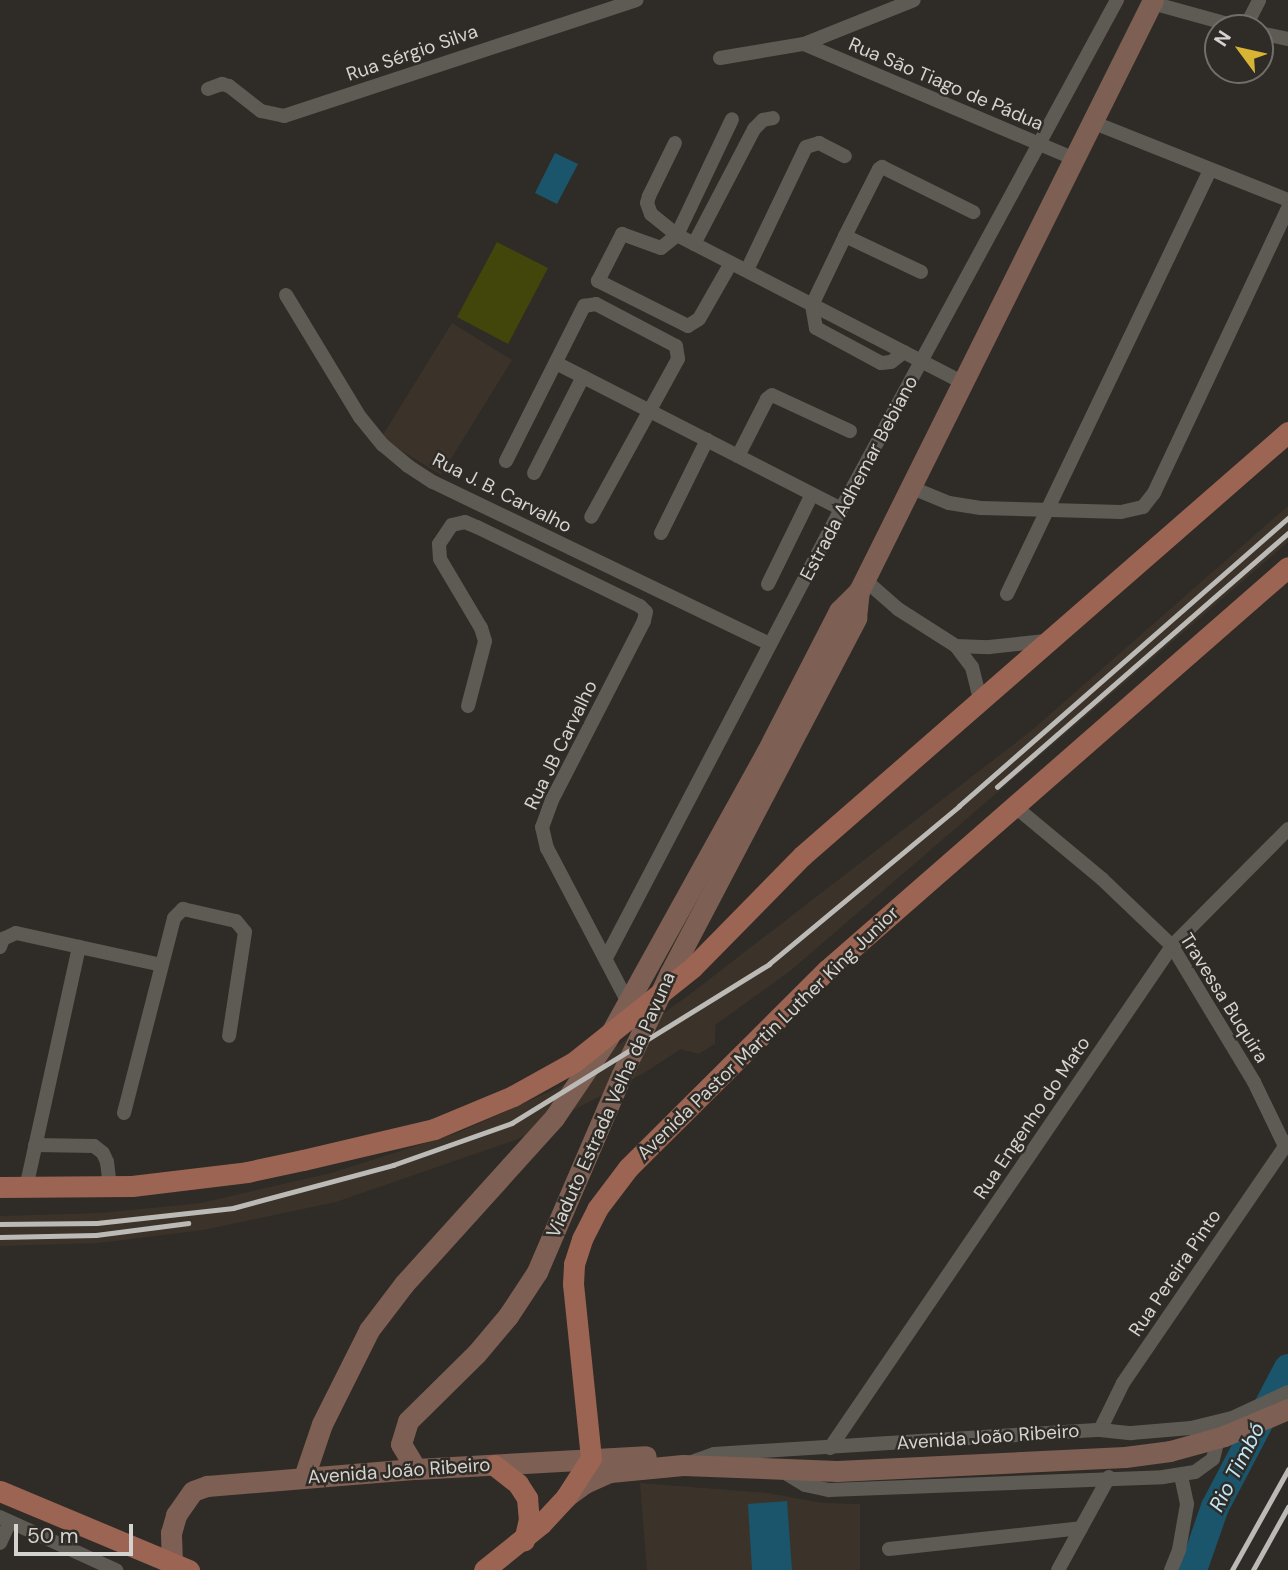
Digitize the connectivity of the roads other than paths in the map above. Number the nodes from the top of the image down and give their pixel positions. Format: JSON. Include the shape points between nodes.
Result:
{"nodes":[{"id":1,"x":636,"y":0,"type":"edge"},
{"id":2,"x":914,"y":0,"type":"edge"},
{"id":3,"x":1117,"y":0,"type":"edge"},
{"id":4,"x":1152,"y":1,"type":"edge"},
{"id":5,"x":1204,"y":16,"type":"edge"},
{"id":6,"x":804,"y":44,"type":"junction"},
{"id":7,"x":719,"y":58,"type":"dead end"},
{"id":8,"x":208,"y":89,"type":"dead end"},
{"id":9,"x":773,"y":118,"type":"dead end"},
{"id":10,"x":732,"y":119,"type":"dead end"},
{"id":11,"x":1092,"y":122,"type":"junction"},
{"id":12,"x":675,"y":143,"type":"dead end"},
{"id":13,"x":1037,"y":145,"type":"junction"},
{"id":14,"x":845,"y":156,"type":"dead end"},
{"id":15,"x":1073,"y":158,"type":"junction"},
{"id":16,"x":1210,"y":170,"type":"junction"},
{"id":17,"x":1288,"y":200,"type":"edge"},
{"id":18,"x":1288,"y":208,"type":"edge"},
{"id":19,"x":973,"y":212,"type":"dead end"},
{"id":20,"x":677,"y":235,"type":"junction"},
{"id":21,"x":845,"y":236,"type":"junction"},
{"id":22,"x":695,"y":244,"type":"junction"},
{"id":23,"x":731,"y":263,"type":"junction"},
{"id":24,"x":747,"y":270,"type":"junction"},
{"id":25,"x":921,"y":272,"type":"dead end"},
{"id":26,"x":286,"y":295,"type":"dead end"},
{"id":27,"x":812,"y":305,"type":"junction"},
{"id":28,"x":904,"y":352,"type":"junction"},
{"id":29,"x":921,"y":361,"type":"junction"},
{"id":30,"x":556,"y":363,"type":"junction"},
{"id":31,"x":583,"y":377,"type":"junction"},
{"id":32,"x":962,"y":382,"type":"junction"},
{"id":33,"x":648,"y":410,"type":"junction"},
{"id":34,"x":850,"y":431,"type":"dead end"},
{"id":35,"x":1288,"y":432,"type":"edge"},
{"id":36,"x":707,"y":440,"type":"junction"},
{"id":37,"x":738,"y":456,"type":"junction"},
{"id":38,"x":506,"y":461,"type":"dead end"},
{"id":39,"x":534,"y":473,"type":"dead end"},
{"id":40,"x":910,"y":487,"type":"junction"},
{"id":41,"x":812,"y":494,"type":"junction"},
{"id":42,"x":841,"y":509,"type":"junction"},
{"id":43,"x":1048,"y":509,"type":"junction"},
{"id":44,"x":591,"y":517,"type":"dead end"},
{"id":45,"x":661,"y":533,"type":"dead end"},
{"id":46,"x":1288,"y":567,"type":"edge"},
{"id":47,"x":768,"y":584,"type":"dead end"},
{"id":48,"x":862,"y":585,"type":"junction"},
{"id":49,"x":1007,"y":594,"type":"dead end"},
{"id":50,"x":1046,"y":640,"type":"junction"},
{"id":51,"x":770,"y":644,"type":"junction"},
{"id":52,"x":956,"y":646,"type":"junction"},
{"id":53,"x":980,"y":699,"type":"junction"},
{"id":54,"x":468,"y":706,"type":"dead end"},
{"id":55,"x":1013,"y":805,"type":"junction"},
{"id":56,"x":1288,"y":830,"type":"edge"},
{"id":57,"x":1172,"y":946,"type":"junction"},
{"id":58,"x":0,"y":947,"type":"edge"},
{"id":59,"x":79,"y":947,"type":"junction"},
{"id":60,"x":606,"y":958,"type":"junction"},
{"id":61,"x":161,"y":965,"type":"junction"},
{"id":62,"x":635,"y":1016,"type":"junction"},
{"id":63,"x":229,"y":1036,"type":"dead end"},
{"id":64,"x":124,"y":1113,"type":"dead end"},
{"id":65,"x":1286,"y":1144,"type":"edge"},
{"id":66,"x":35,"y":1145,"type":"junction"},
{"id":67,"x":110,"y":1186,"type":"junction"},
{"id":68,"x":0,"y":1188,"type":"edge"},
{"id":69,"x":26,"y":1188,"type":"junction"},
{"id":70,"x":1288,"y":1392,"type":"edge"},
{"id":71,"x":1288,"y":1409,"type":"edge"},
{"id":72,"x":1210,"y":1425,"type":"junction"},
{"id":73,"x":1100,"y":1430,"type":"junction"},
{"id":74,"x":830,"y":1448,"type":"junction"},
{"id":75,"x":591,"y":1458,"type":"junction"},
{"id":76,"x":494,"y":1465,"type":"junction"},
{"id":77,"x":683,"y":1465,"type":"junction"},
{"id":78,"x":416,"y":1469,"type":"junction"},
{"id":79,"x":782,"y":1471,"type":"junction"},
{"id":80,"x":1181,"y":1475,"type":"junction"},
{"id":81,"x":304,"y":1477,"type":"junction"},
{"id":82,"x":1110,"y":1477,"type":"junction"},
{"id":83,"x":0,"y":1490,"type":"edge"},
{"id":84,"x":566,"y":1497,"type":"junction"},
{"id":85,"x":5,"y":1519,"type":"edge"},
{"id":86,"x":1082,"y":1528,"type":"junction"},
{"id":87,"x":524,"y":1540,"type":"junction"},
{"id":88,"x":0,"y":1543,"type":"edge"},
{"id":89,"x":888,"y":1549,"type":"dead end"},
{"id":90,"x":181,"y":1566,"type":"edge"},
{"id":91,"x":116,"y":1570,"type":"edge"},
{"id":92,"x":484,"y":1570,"type":"edge"},
{"id":93,"x":1058,"y":1570,"type":"edge"},
{"id":94,"x":1171,"y":1570,"type":"edge"}],
"edges":[{"from":1,"to":8,"type":"street","name":"Rua Sérgio Silva","via":[[284,116],[261,111],[229,86]]},
{"from":2,"to":6,"type":"street"},
{"from":3,"to":13,"type":"street","name":"Estrada Adhemar Bebiano"},
{"from":4,"to":5,"type":"street"},
{"from":4,"to":11,"type":"main road"},
{"from":6,"to":7,"type":"street"},
{"from":6,"to":13,"type":"street","name":"Rua São Tiago de Pádua"},
{"from":9,"to":22,"type":"street","via":[[754,129]]},
{"from":10,"to":20,"type":"street"},
{"from":11,"to":15,"type":"main road"},
{"from":11,"to":16,"type":"street"},
{"from":12,"to":20,"type":"street","via":[[647,203],[651,214]]},
{"from":13,"to":15,"type":"street","name":"Rua São Tiago de Pádua"},
{"from":13,"to":29,"type":"street","name":"Estrada Adhemar Bebiano"},
{"from":14,"to":24,"type":"street","via":[[819,144],[806,147]]},
{"from":15,"to":32,"type":"main road"},
{"from":16,"to":17,"type":"street"},
{"from":16,"to":43,"type":"street"},
{"from":18,"to":43,"type":"street","via":[[1149,502],[1137,511]]},
{"from":19,"to":21,"type":"street","via":[[883,167]]},
{"from":20,"to":22,"type":"street"},
{"from":20,"to":23,"type":"street","via":[[661,248],[622,234],[598,281],[688,326],[699,319]]},
{"from":21,"to":25,"type":"street"},
{"from":21,"to":27,"type":"street"},
{"from":22,"to":23,"type":"street"},
{"from":23,"to":24,"type":"street"},
{"from":24,"to":27,"type":"street"},
{"from":26,"to":51,"type":"street","name":"Rua J. B. Carvalho","via":[[360,417],[408,466]]},
{"from":27,"to":28,"type":"street"},
{"from":27,"to":28,"type":"street","via":[[814,323],[821,333],[881,363]]},
{"from":28,"to":29,"type":"street"},
{"from":29,"to":32,"type":"street"},
{"from":29,"to":42,"type":"street","name":"Estrada Adhemar Bebiano"},
{"from":30,"to":31,"type":"street"},
{"from":30,"to":33,"type":"street","via":[[582,310],[596,304],[678,350],[678,359]]},
{"from":30,"to":38,"type":"street"},
{"from":31,"to":33,"type":"street"},
{"from":31,"to":39,"type":"street"},
{"from":32,"to":40,"type":"main road"},
{"from":33,"to":36,"type":"street"},
{"from":33,"to":44,"type":"street"},
{"from":34,"to":37,"type":"street","via":[[772,395]]},
{"from":35,"to":50,"type":"main road"},
{"from":36,"to":37,"type":"street"},
{"from":36,"to":45,"type":"street"},
{"from":37,"to":41,"type":"street"},
{"from":40,"to":43,"type":"street","via":[[957,505]]},
{"from":40,"to":48,"type":"main road"},
{"from":41,"to":42,"type":"street"},
{"from":41,"to":47,"type":"street"},
{"from":42,"to":51,"type":"street","name":"Estrada Adhemar Bebiano"},
{"from":43,"to":49,"type":"street"},
{"from":46,"to":55,"type":"main road","name":"Avenida Pastor Martin Luther King Junior"},
{"from":48,"to":52,"type":"street"},
{"from":48,"to":78,"type":"main road","name":"Viaduto Estrada Velha da Pavuna","via":[[856,618],[670,973],[537,1272],[476,1354],[408,1421],[401,1444]]},
{"from":48,"to":81,"type":"main road","name":"Viaduto Estrada Velha da Pavuna","via":[[839,611],[608,1038],[554,1118],[404,1284],[369,1330],[322,1424]]},
{"from":50,"to":52,"type":"street"},
{"from":50,"to":53,"type":"main road"},
{"from":51,"to":60,"type":"street","name":"Estrada Adhemar Bebiano"},
{"from":52,"to":53,"type":"street","via":[[972,667]]},
{"from":53,"to":62,"type":"main road","via":[[802,856],[693,967]]},
{"from":54,"to":60,"type":"street","name":"Rua JB Carvalho","via":[[485,641],[440,559],[439,544],[452,525],[465,522],[646,612],[542,827],[547,848]]},
{"from":55,"to":57,"type":"street","name":"Travessa Buquira","via":[[1102,879]]},
{"from":55,"to":75,"type":"main road","name":"Avenida Pastor Martin Luther King Junior","via":[[746,1048],[628,1168],[597,1209],[582,1239],[573,1284]]},
{"from":56,"to":57,"type":"street","name":"Rua Engenho do Mato"},
{"from":57,"to":65,"type":"street","name":"Travessa Buquira"},
{"from":57,"to":74,"type":"street","name":"Rua Engenho do Mato"},
{"from":58,"to":59,"type":"street","via":[[3,939],[16,933]]},
{"from":59,"to":61,"type":"street"},
{"from":59,"to":66,"type":"street"},
{"from":60,"to":62,"type":"street","name":"Rua JB Carvalho"},
{"from":61,"to":63,"type":"street","via":[[174,918],[183,909],[242,924],[247,940]]},
{"from":61,"to":64,"type":"street"},
{"from":62,"to":67,"type":"main road","via":[[574,1062],[513,1096],[434,1129],[247,1172]]},
{"from":65,"to":73,"type":"street","name":"Rua Pereira Pinto","via":[[1123,1383]]},
{"from":66,"to":67,"type":"street","via":[[94,1146],[107,1162]]},
{"from":66,"to":69,"type":"street"},
{"from":67,"to":69,"type":"main road"},
{"from":68,"to":69,"type":"main road"},
{"from":70,"to":72,"type":"street","name":"Avenida João Ribeiro"},
{"from":71,"to":79,"type":"main road","name":"Avenida João Ribeiro","via":[[1224,1436],[1125,1457]]},
{"from":72,"to":73,"type":"street","name":"Avenida João Ribeiro","via":[[1131,1433]]},
{"from":72,"to":80,"type":"street","via":[[1217,1443],[1213,1459],[1195,1472]]},
{"from":73,"to":74,"type":"street","name":"Avenida João Ribeiro"},
{"from":74,"to":77,"type":"street","name":"Avenida João Ribeiro","via":[[714,1454]]},
{"from":75,"to":76,"type":"main road","name":"Avenida João Ribeiro"},
{"from":75,"to":77,"type":"main road","name":"Avenida João Ribeiro","via":[[640,1454]]},
{"from":75,"to":84,"type":"main road"},
{"from":76,"to":78,"type":"main road","name":"Avenida João Ribeiro"},
{"from":76,"to":87,"type":"main road","via":[[518,1484],[527,1498]]},
{"from":77,"to":79,"type":"main road","name":"Avenida João Ribeiro"},
{"from":77,"to":84,"type":"main road","name":"Avenida João Ribeiro","via":[[610,1472]]},
{"from":78,"to":81,"type":"main road","name":"Avenida João Ribeiro"},
{"from":79,"to":82,"type":"street","via":[[804,1485],[829,1490]]},
{"from":80,"to":82,"type":"street"},
{"from":80,"to":94,"type":"street","via":[[1186,1504]]},
{"from":81,"to":90,"type":"main road","name":"Avenida João Ribeiro","via":[[193,1491],[176,1515],[171,1533]]},
{"from":82,"to":86,"type":"street"},
{"from":83,"to":90,"type":"main road"},
{"from":84,"to":87,"type":"main road"},
{"from":85,"to":88,"type":"street"},
{"from":85,"to":91,"type":"street"},
{"from":86,"to":89,"type":"street"},
{"from":86,"to":93,"type":"street"},
{"from":87,"to":92,"type":"main road"}]}
